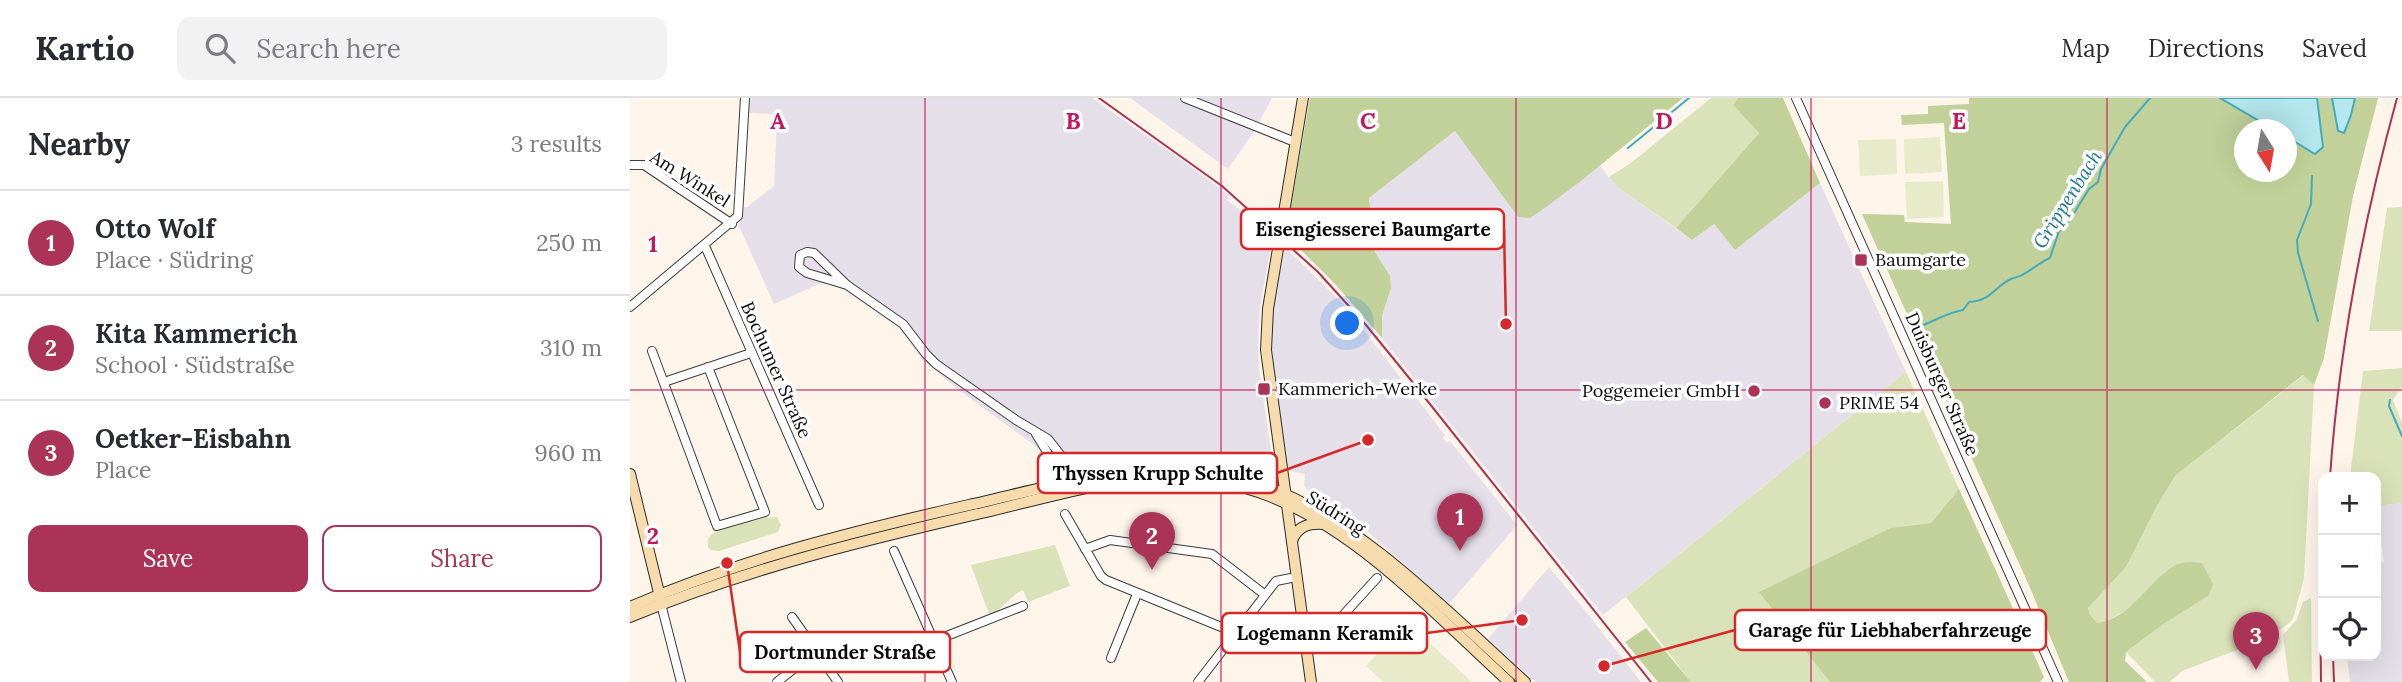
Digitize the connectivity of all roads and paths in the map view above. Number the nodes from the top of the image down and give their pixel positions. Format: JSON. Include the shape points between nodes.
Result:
{"nodes":[{"id":1,"x":745,"y":98,"type":"edge"},
{"id":2,"x":1185,"y":98,"type":"edge"},
{"id":3,"x":1303,"y":98,"type":"edge"},
{"id":4,"x":1796,"y":98,"type":"edge"},
{"id":5,"x":1295,"y":142,"type":"junction"},
{"id":6,"x":630,"y":165,"type":"edge"},
{"id":7,"x":732,"y":224,"type":"junction"},
{"id":8,"x":705,"y":246,"type":"junction"},
{"id":9,"x":847,"y":285,"type":"junction"},
{"id":10,"x":630,"y":307,"type":"edge"},
{"id":11,"x":652,"y":351,"type":"dead end"},
{"id":12,"x":751,"y":352,"type":"junction"},
{"id":13,"x":708,"y":367,"type":"junction"},
{"id":14,"x":664,"y":382,"type":"junction"},
{"id":15,"x":1034,"y":432,"type":"junction"},
{"id":16,"x":1057,"y":450,"type":"junction"},
{"id":17,"x":1139,"y":471,"type":"junction"},
{"id":18,"x":630,"y":474,"type":"edge"},
{"id":19,"x":1061,"y":489,"type":"junction"},
{"id":20,"x":1285,"y":499,"type":"junction"},
{"id":21,"x":819,"y":505,"type":"dead end"},
{"id":22,"x":1065,"y":514,"type":"dead end"},
{"id":23,"x":1324,"y":524,"type":"junction"},
{"id":24,"x":1291,"y":544,"type":"junction"},
{"id":25,"x":1085,"y":549,"type":"junction"},
{"id":26,"x":894,"y":551,"type":"dead end"},
{"id":27,"x":1296,"y":577,"type":"junction"},
{"id":28,"x":1377,"y":578,"type":"dead end"},
{"id":29,"x":1137,"y":594,"type":"junction"},
{"id":30,"x":1265,"y":594,"type":"junction"},
{"id":31,"x":660,"y":600,"type":"junction"},
{"id":32,"x":1023,"y":606,"type":"dead end"},
{"id":33,"x":630,"y":607,"type":"edge"},
{"id":34,"x":630,"y":617,"type":"edge"},
{"id":35,"x":792,"y":617,"type":"dead end"},
{"id":36,"x":1236,"y":633,"type":"junction"},
{"id":37,"x":934,"y":640,"type":"junction"},
{"id":38,"x":1305,"y":644,"type":"junction"},
{"id":39,"x":815,"y":652,"type":"junction"},
{"id":40,"x":1111,"y":658,"type":"dead end"},
{"id":41,"x":681,"y":682,"type":"edge"},
{"id":42,"x":777,"y":682,"type":"edge"},
{"id":43,"x":838,"y":682,"type":"edge"},
{"id":44,"x":952,"y":682,"type":"edge"},
{"id":45,"x":1198,"y":682,"type":"edge"},
{"id":46,"x":1311,"y":682,"type":"edge"},
{"id":47,"x":1509,"y":682,"type":"edge"},
{"id":48,"x":1525,"y":682,"type":"edge"},
{"id":49,"x":2058,"y":682,"type":"edge"}],
"edges":[{"from":1,"to":7,"type":"street","via":[[739,212]]},
{"from":2,"to":5,"type":"street"},
{"from":3,"to":5,"type":"main road"},
{"from":4,"to":49,"type":"street","name":"Duisburger Straße"},
{"from":5,"to":20,"type":"main road","via":[[1266,336]]},
{"from":6,"to":7,"type":"street","name":"Am Winkel","via":[[644,164]]},
{"from":7,"to":8,"type":"street"},
{"from":8,"to":10,"type":"street"},
{"from":8,"to":12,"type":"street","name":"Bochumer Straße"},
{"from":9,"to":9,"type":"street","name":"Südring","via":[[814,253],[803,252],[798,258],[799,267],[807,273]]},
{"from":9,"to":15,"type":"street","name":"Südring","via":[[903,324],[936,364]]},
{"from":11,"to":14,"type":"street"},
{"from":12,"to":13,"type":"street"},
{"from":12,"to":21,"type":"street","name":"Bochumer Straße"},
{"from":13,"to":14,"type":"street"},
{"from":13,"to":14,"type":"street","via":[[765,512],[717,526]]},
{"from":15,"to":16,"type":"street","name":"Südring"},
{"from":15,"to":19,"type":"street","name":"Südring","via":[[1048,452]]},
{"from":16,"to":17,"type":"street","name":"Südring","via":[[1082,472]]},
{"from":16,"to":19,"type":"street"},
{"from":17,"to":19,"type":"main road","name":"Südring"},
{"from":17,"to":20,"type":"main road","name":"Südring","via":[[1210,472],[1247,480]]},
{"from":18,"to":31,"type":"main road"},
{"from":19,"to":20,"type":"main road","name":"Südring","via":[[1190,479]]},
{"from":19,"to":31,"type":"main road","name":"Südring","via":[[853,533],[762,559]]},
{"from":20,"to":23,"type":"main road","name":"Südring"},
{"from":20,"to":24,"type":"main road"},
{"from":20,"to":48,"type":"main road","name":"Südring","via":[[1330,518],[1369,545]]},
{"from":22,"to":25,"type":"street"},
{"from":23,"to":24,"type":"main road","via":[[1307,524],[1295,533]]},
{"from":23,"to":47,"type":"main road","name":"Südring","via":[[1365,553]]},
{"from":24,"to":27,"type":"main road"},
{"from":25,"to":29,"type":"street","via":[[1101,576]]},
{"from":25,"to":30,"type":"street","via":[[1110,540],[1212,554]]},
{"from":26,"to":37,"type":"street"},
{"from":27,"to":30,"type":"street","via":[[1276,581]]},
{"from":27,"to":38,"type":"main road"},
{"from":28,"to":38,"type":"street","via":[[1335,624]]},
{"from":29,"to":36,"type":"street"},
{"from":29,"to":40,"type":"street"},
{"from":30,"to":36,"type":"street"},
{"from":31,"to":33,"type":"main road","name":"Südring"},
{"from":31,"to":34,"type":"main road","name":"Südring"},
{"from":31,"to":41,"type":"street"},
{"from":32,"to":37,"type":"street"},
{"from":35,"to":39,"type":"street"},
{"from":36,"to":45,"type":"street"},
{"from":37,"to":44,"type":"street"},
{"from":38,"to":46,"type":"main road"},
{"from":39,"to":42,"type":"street"},
{"from":39,"to":43,"type":"street"}]}
